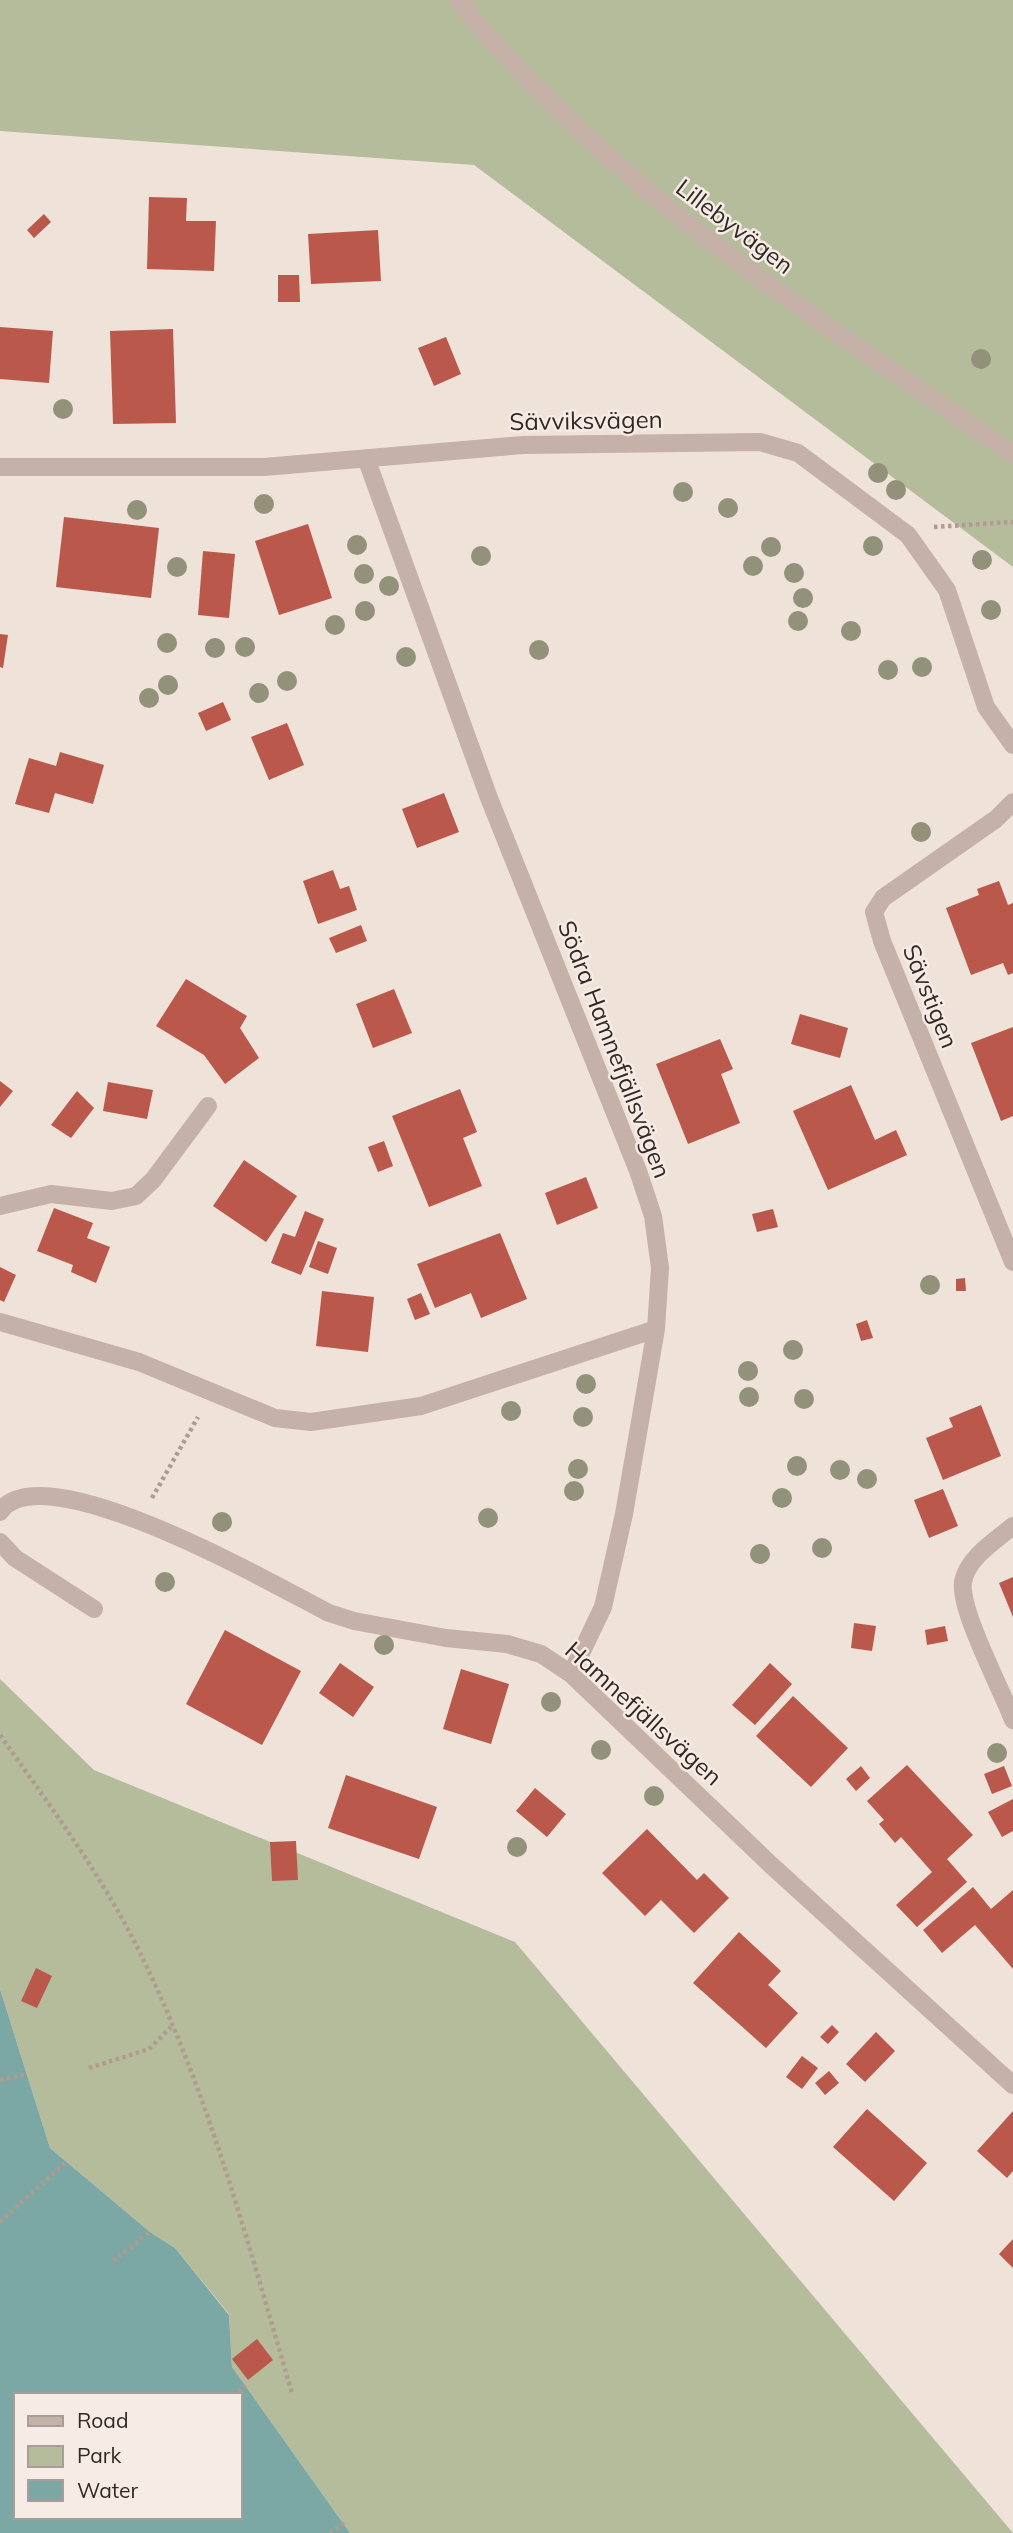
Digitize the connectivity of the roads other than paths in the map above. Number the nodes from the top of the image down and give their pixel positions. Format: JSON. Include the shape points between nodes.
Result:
{"nodes":[{"id":1,"x":459,"y":0,"type":"edge"},
{"id":2,"x":1013,"y":454,"type":"edge"},
{"id":3,"x":366,"y":458,"type":"junction"},
{"id":4,"x":0,"y":467,"type":"edge"},
{"id":5,"x":1013,"y":745,"type":"edge"},
{"id":6,"x":1013,"y":802,"type":"edge"},
{"id":7,"x":208,"y":1106,"type":"dead end"},
{"id":8,"x":0,"y":1206,"type":"edge"},
{"id":9,"x":1013,"y":1262,"type":"edge"},
{"id":10,"x":0,"y":1322,"type":"edge"},
{"id":11,"x":656,"y":1329,"type":"junction"},
{"id":12,"x":0,"y":1512,"type":"edge"},
{"id":13,"x":1013,"y":1526,"type":"edge"},
{"id":14,"x":0,"y":1542,"type":"edge"},
{"id":15,"x":94,"y":1609,"type":"dead end"},
{"id":16,"x":570,"y":1674,"type":"junction"},
{"id":17,"x":1013,"y":1720,"type":"edge"},
{"id":18,"x":1013,"y":2085,"type":"edge"}],
"edges":[{"from":1,"to":2,"type":"street","name":"Lillebyvägen","via":[[512,61],[625,174],[765,281]]},
{"from":3,"to":4,"type":"street","name":"Sävviksvägen","via":[[264,467]]},
{"from":3,"to":5,"type":"street","name":"Sävviksvägen","via":[[523,444],[760,442],[798,453],[908,535],[947,590],[986,707]]},
{"from":3,"to":11,"type":"street","name":"Södra Hamnefjällsvägen","via":[[489,798],[653,1216],[660,1268]]},
{"from":6,"to":9,"type":"street","name":"Sävstigen","via":[[996,819],[883,898],[874,912]]},
{"from":7,"to":8,"type":"street","via":[[136,1196],[112,1200],[51,1194]]},
{"from":10,"to":11,"type":"street","via":[[139,1362],[275,1418],[311,1422],[421,1406]]},
{"from":11,"to":16,"type":"street","name":"Södra Hamnefjällsvägen","via":[[603,1607]]},
{"from":12,"to":16,"type":"street","name":"Hamnefjällsvägen","via":[[29,1497],[61,1496],[140,1518],[329,1613],[446,1638],[507,1644],[541,1654]]},
{"from":13,"to":17,"type":"street","via":[[976,1558],[963,1582],[968,1612]]},
{"from":14,"to":15,"type":"street","via":[[15,1558]]},
{"from":16,"to":18,"type":"street","name":"Hamnefjällsvägen"}]}
